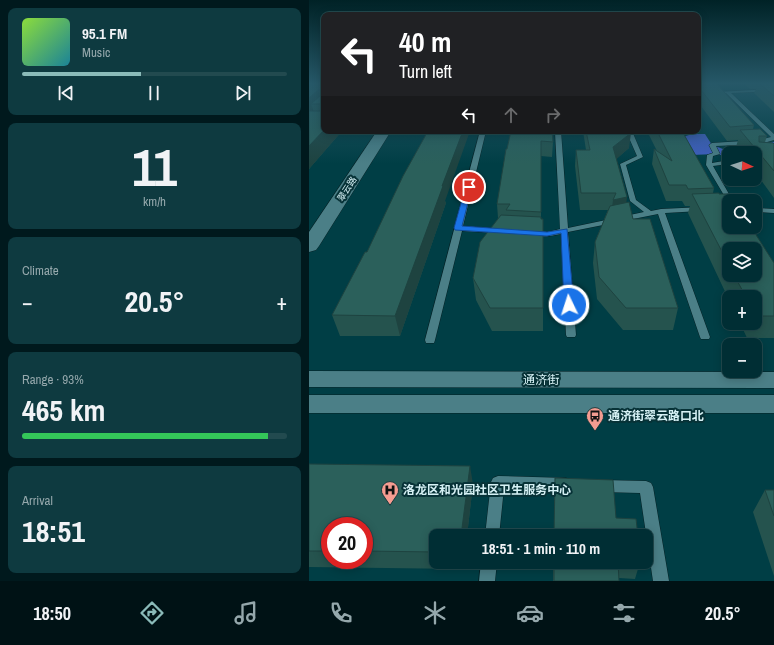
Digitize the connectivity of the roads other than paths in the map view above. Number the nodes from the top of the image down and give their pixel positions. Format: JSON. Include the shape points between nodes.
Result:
{"nodes":[{"id":1,"x":746,"y":110,"type":"edge"},
{"id":2,"x":370,"y":134,"type":"edge"},
{"id":3,"x":382,"y":134,"type":"edge"},
{"id":4,"x":482,"y":134,"type":"edge"},
{"id":5,"x":558,"y":134,"type":"edge"},
{"id":6,"x":630,"y":134,"type":"edge"},
{"id":7,"x":773,"y":137,"type":"edge"},
{"id":8,"x":722,"y":163,"type":"edge"},
{"id":9,"x":709,"y":165,"type":"junction"},
{"id":10,"x":726,"y":194,"type":"edge"},
{"id":11,"x":706,"y":209,"type":"edge"},
{"id":12,"x":661,"y":211,"type":"junction"},
{"id":13,"x":771,"y":211,"type":"edge"},
{"id":14,"x":649,"y":213,"type":"junction"},
{"id":15,"x":774,"y":219,"type":"edge"},
{"id":16,"x":309,"y":220,"type":"edge"},
{"id":17,"x":458,"y":228,"type":"junction"},
{"id":18,"x":564,"y":230,"type":"junction"},
{"id":19,"x":510,"y":232,"type":"edge"},
{"id":20,"x":525,"y":233,"type":"edge"},
{"id":21,"x":309,"y":246,"type":"edge"},
{"id":22,"x":571,"y":335,"type":"dead end"},
{"id":23,"x":705,"y":336,"type":"dead end"},
{"id":24,"x":430,"y":340,"type":"dead end"},
{"id":25,"x":309,"y":379,"type":"edge"},
{"id":26,"x":774,"y":380,"type":"edge"},
{"id":27,"x":309,"y":404,"type":"edge"},
{"id":28,"x":774,"y":404,"type":"edge"},
{"id":29,"x":576,"y":485,"type":"edge"},
{"id":30,"x":592,"y":485,"type":"edge"},
{"id":31,"x":493,"y":529,"type":"edge"},
{"id":32,"x":488,"y":569,"type":"edge"},
{"id":33,"x":487,"y":581,"type":"edge"},
{"id":34,"x":661,"y":581,"type":"edge"}],
"edges":[{"from":1,"to":7,"type":"lane"},
{"from":2,"to":16,"type":"street","name":"翠云路"},
{"from":3,"to":21,"type":"street","name":"翠云路"},
{"from":4,"to":17,"type":"lane"},
{"from":5,"to":18,"type":"lane"},
{"from":6,"to":14,"type":"lane","via":[[640,157],[623,164],[633,201]]},
{"from":7,"to":9,"type":"lane","via":[[760,142],[712,145],[717,154],[710,155]]},
{"from":8,"to":9,"type":"lane"},
{"from":9,"to":10,"type":"lane"},
{"from":11,"to":12,"type":"lane"},
{"from":12,"to":14,"type":"lane"},
{"from":12,"to":23,"type":"lane"},
{"from":13,"to":15,"type":"lane"},
{"from":14,"to":18,"type":"lane"},
{"from":17,"to":19,"type":"lane"},
{"from":17,"to":24,"type":"lane"},
{"from":18,"to":20,"type":"lane","via":[[547,234]]},
{"from":18,"to":22,"type":"lane"},
{"from":25,"to":26,"type":"street","name":"通济街"},
{"from":27,"to":28,"type":"street"},
{"from":29,"to":31,"type":"lane","via":[[499,482]]},
{"from":30,"to":34,"type":"lane","via":[[647,488]]},
{"from":32,"to":33,"type":"lane"}]}
